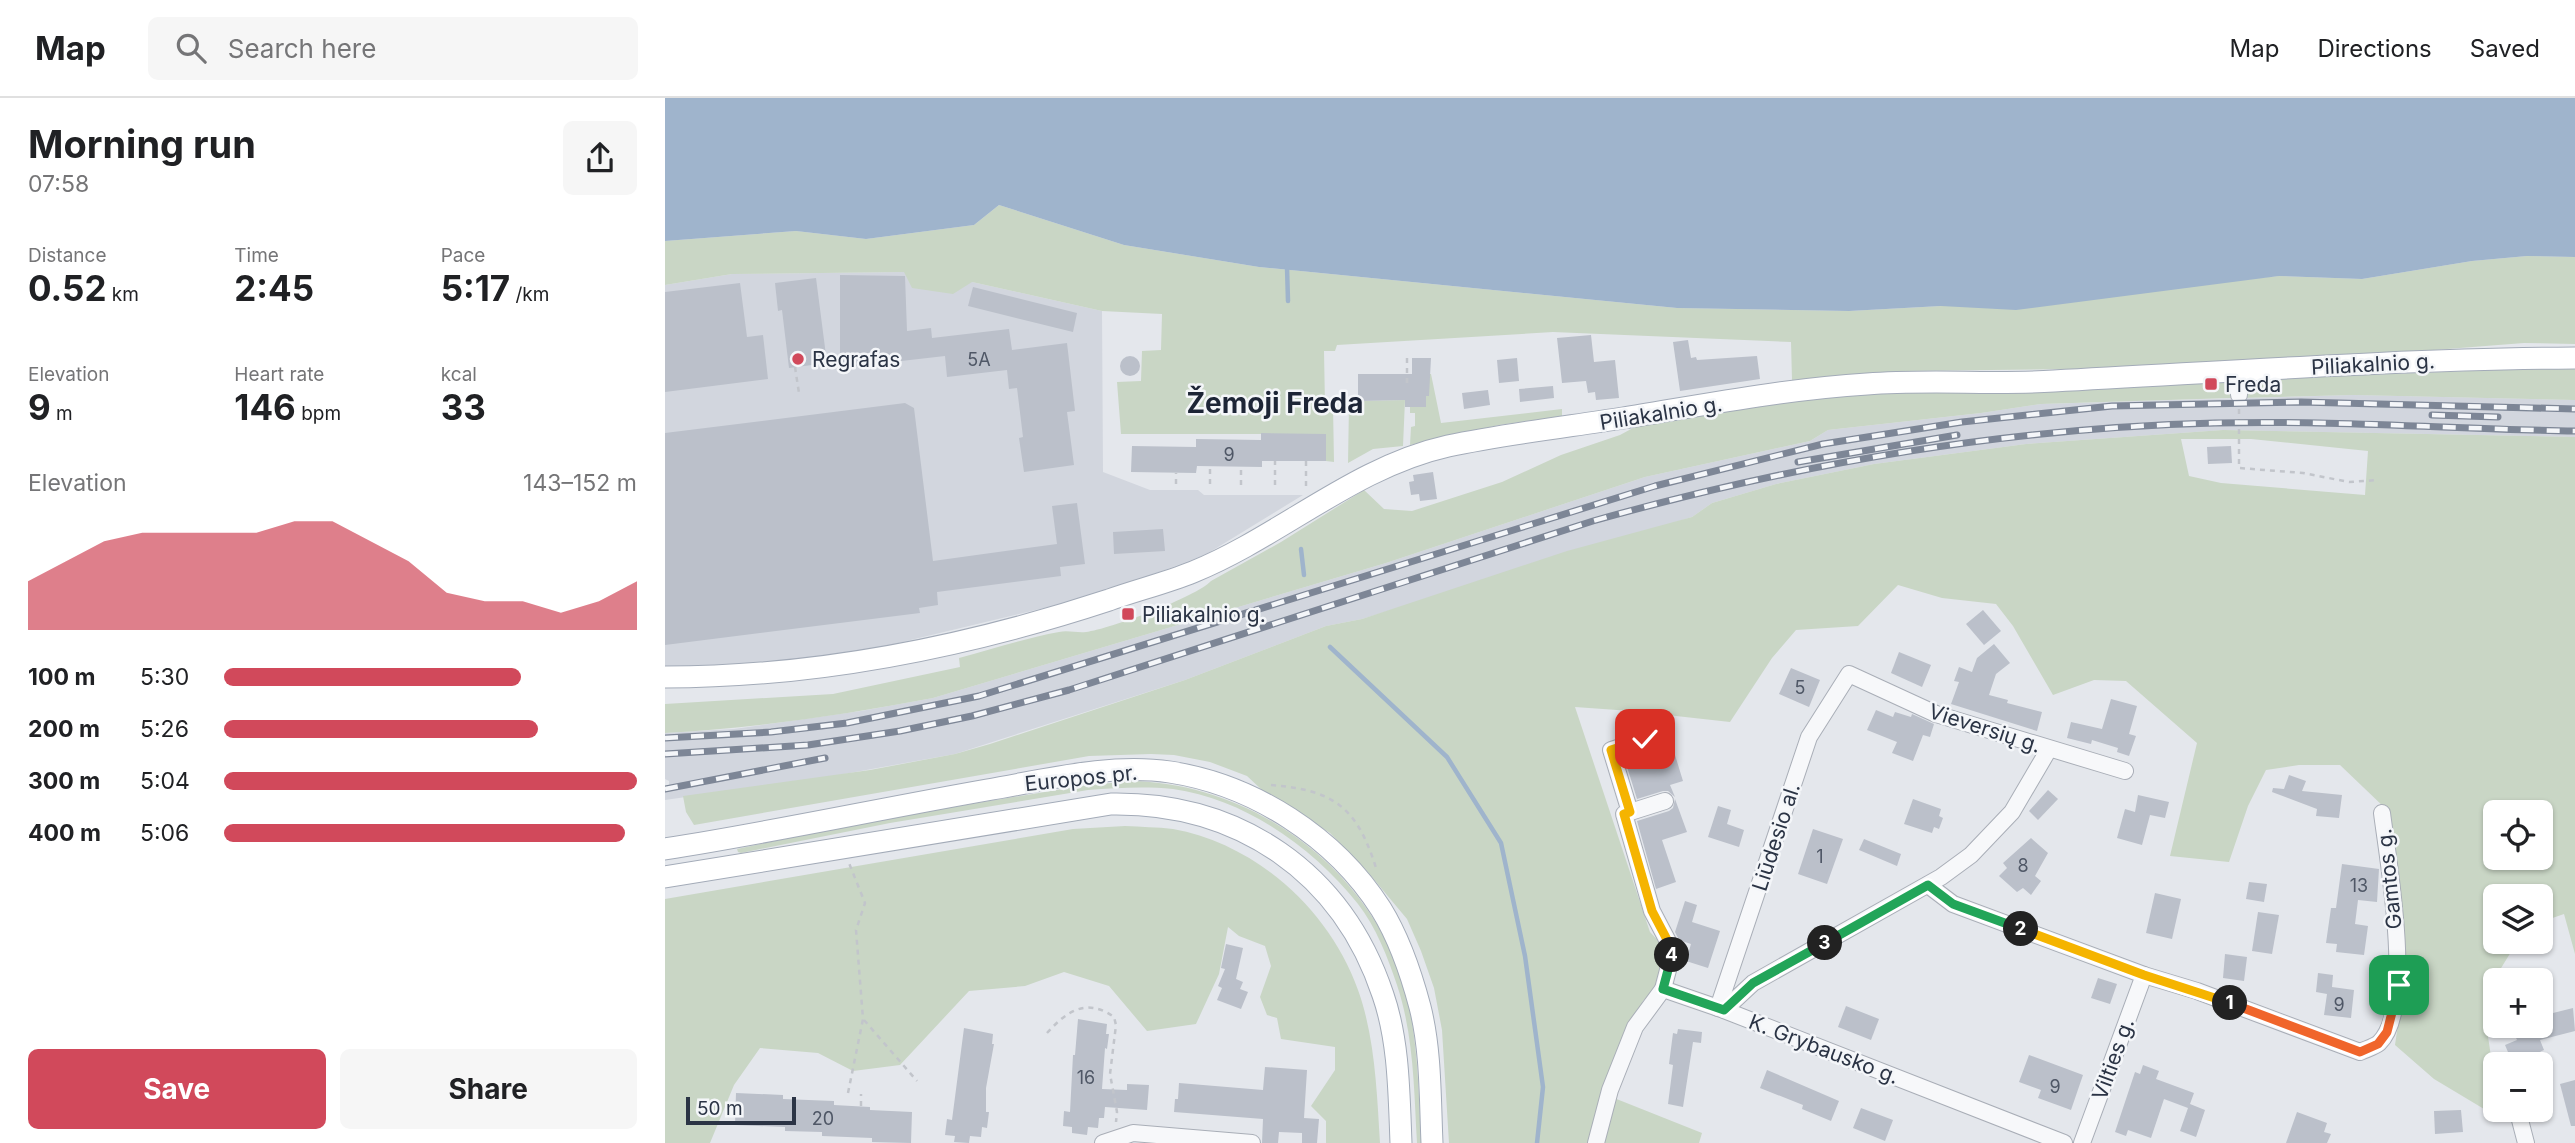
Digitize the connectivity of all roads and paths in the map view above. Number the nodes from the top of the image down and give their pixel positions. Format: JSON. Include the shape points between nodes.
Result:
{"nodes":[{"id":1,"x":1407,"y":358,"type":"dead end"},
{"id":2,"x":2575,"y":358,"type":"edge"},
{"id":3,"x":796,"y":367,"type":"dead end"},
{"id":4,"x":2239,"y":371,"type":"junction"},
{"id":5,"x":1407,"y":383,"type":"dead end"},
{"id":6,"x":799,"y":394,"type":"dead end"},
{"id":7,"x":2239,"y":395,"type":"joint"},
{"id":8,"x":1275,"y":461,"type":"dead end"},
{"id":9,"x":1306,"y":461,"type":"dead end"},
{"id":10,"x":1210,"y":466,"type":"dead end"},
{"id":11,"x":1241,"y":466,"type":"dead end"},
{"id":12,"x":1176,"y":472,"type":"dead end"},
{"id":13,"x":2378,"y":480,"type":"dead end"},
{"id":14,"x":1176,"y":484,"type":"dead end"},
{"id":15,"x":1210,"y":484,"type":"dead end"},
{"id":16,"x":1241,"y":485,"type":"dead end"},
{"id":17,"x":1275,"y":485,"type":"dead end"},
{"id":18,"x":1306,"y":486,"type":"dead end"},
{"id":19,"x":1849,"y":674,"type":"joint"},
{"id":20,"x":665,"y":677,"type":"edge"},
{"id":21,"x":1645,"y":739,"type":"dead end"},
{"id":22,"x":2049,"y":749,"type":"junction"},
{"id":23,"x":2125,"y":771,"type":"dead end"},
{"id":24,"x":1665,"y":801,"type":"dead end"},
{"id":25,"x":1630,"y":812,"type":"junction"},
{"id":26,"x":2382,"y":813,"type":"dead end"},
{"id":27,"x":665,"y":849,"type":"edge"},
{"id":28,"x":849,"y":863,"type":"dead end"},
{"id":29,"x":665,"y":877,"type":"edge"},
{"id":30,"x":1928,"y":885,"type":"junction"},
{"id":31,"x":2144,"y":975,"type":"junction"},
{"id":32,"x":1663,"y":989,"type":"junction"},
{"id":33,"x":1721,"y":1009,"type":"junction"},
{"id":34,"x":863,"y":1019,"type":"junction"},
{"id":35,"x":1047,"y":1033,"type":"dead end"},
{"id":36,"x":917,"y":1082,"type":"dead end"},
{"id":37,"x":848,"y":1093,"type":"dead end"},
{"id":38,"x":861,"y":1094,"type":"dead end"},
{"id":39,"x":860,"y":1106,"type":"dead end"},
{"id":40,"x":2521,"y":1122,"type":"edge"},
{"id":41,"x":1108,"y":1141,"type":"edge"},
{"id":42,"x":1252,"y":1143,"type":"edge"},
{"id":43,"x":1401,"y":1143,"type":"edge"},
{"id":44,"x":1432,"y":1143,"type":"edge"},
{"id":45,"x":1597,"y":1143,"type":"edge"},
{"id":46,"x":2064,"y":1143,"type":"edge"},
{"id":47,"x":2082,"y":1143,"type":"edge"},
{"id":48,"x":2526,"y":1143,"type":"edge"}],
"edges":[{"from":1,"to":5,"type":"path"},
{"from":2,"to":4,"type":"main road","name":"Piliakalnio g."},
{"from":3,"to":6,"type":"path"},
{"from":4,"to":7,"type":"street"},
{"from":4,"to":20,"type":"main road","name":"Piliakalnio g.","via":[[2038,382],[1863,384],[1450,446],[1394,464],[1342,489],[1192,572],[1072,612],[978,638],[853,663]]},
{"from":7,"to":13,"type":"path","via":[[2239,468],[2303,472],[2349,482]]},
{"from":8,"to":17,"type":"path"},
{"from":9,"to":18,"type":"path"},
{"from":10,"to":15,"type":"path"},
{"from":11,"to":16,"type":"path"},
{"from":12,"to":14,"type":"path"},
{"from":19,"to":22,"type":"street","name":"Vieversių g.","via":[[1936,714]]},
{"from":19,"to":33,"type":"street","name":"Liūdesio al.","via":[[1809,737]]},
{"from":21,"to":25,"type":"street","via":[[1611,750]]},
{"from":22,"to":23,"type":"street","name":"Vieversių g."},
{"from":22,"to":30,"type":"street","via":[[2012,812],[1971,855]]},
{"from":24,"to":25,"type":"street"},
{"from":25,"to":32,"type":"street","via":[[1624,814],[1652,911],[1673,951]]},
{"from":26,"to":31,"type":"street","name":"Gamtos g.","via":[[2399,985],[2387,1032],[2378,1044],[2360,1052]]},
{"from":27,"to":44,"type":"main road","name":"Europos pr.","via":[[1099,772],[1168,772],[1229,788],[1267,805],[1327,846],[1380,908],[1408,966],[1420,1008]]},
{"from":28,"to":34,"type":"path","via":[[865,903],[856,930]]},
{"from":29,"to":43,"type":"main road","name":"Europos pr.","via":[[1111,804],[1166,806],[1223,822],[1253,836],[1319,884],[1362,944],[1389,1020]]},
{"from":30,"to":31,"type":"street","name":"Gamtos g.","via":[[1953,904]]},
{"from":30,"to":33,"type":"street","via":[[1753,983]]},
{"from":31,"to":47,"type":"street","name":"Vilties g."},
{"from":32,"to":33,"type":"street","name":"K. Grybausko g."},
{"from":32,"to":45,"type":"street","via":[[1635,1027],[1610,1090]]},
{"from":33,"to":46,"type":"street","name":"K. Grybausko g."},
{"from":34,"to":36,"type":"path"},
{"from":34,"to":37,"type":"path"},
{"from":35,"to":41,"type":"path","via":[[1075,1008],[1101,1009],[1114,1017],[1110,1074],[1117,1112]]},
{"from":38,"to":39,"type":"path"},
{"from":40,"to":48,"type":"street"},
{"from":41,"to":42,"type":"street","via":[[1133,1133]]}]}
